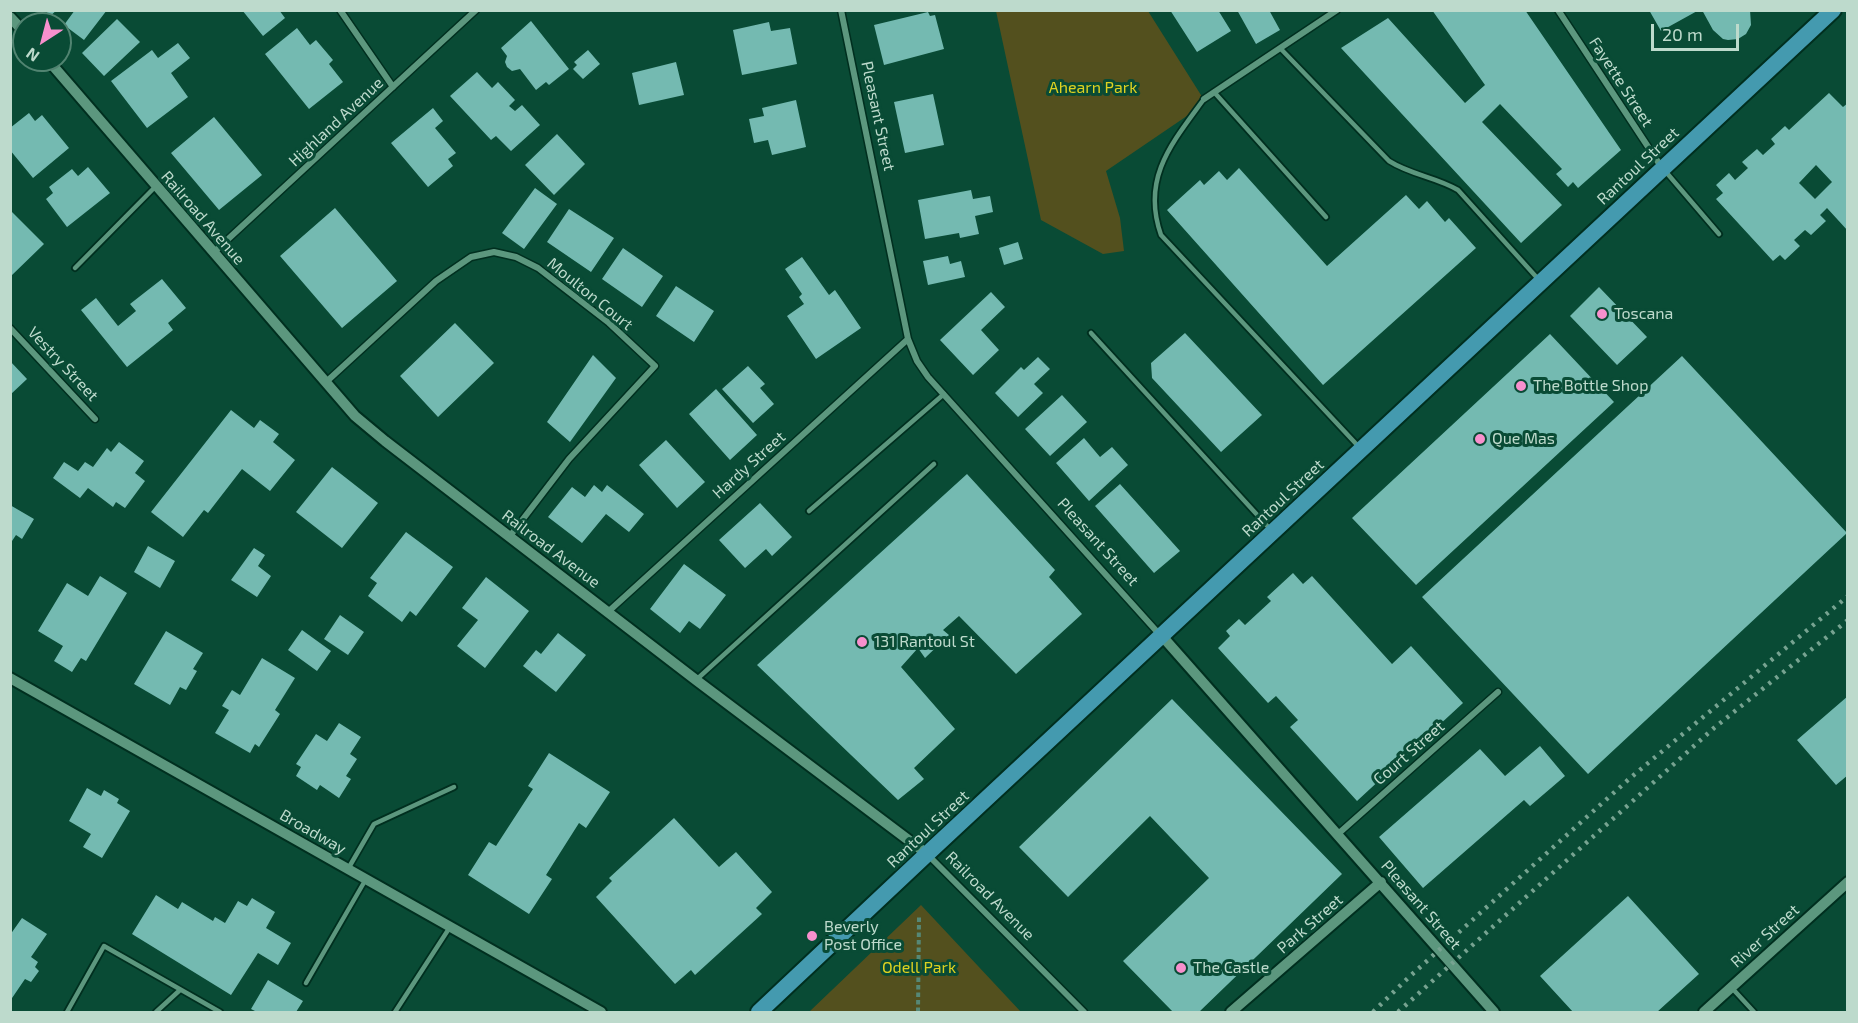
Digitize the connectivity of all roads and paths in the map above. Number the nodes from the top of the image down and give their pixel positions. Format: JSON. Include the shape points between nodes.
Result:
{"nodes":[{"id":1,"x":340,"y":10,"type":"edge"},
{"id":2,"x":476,"y":10,"type":"edge"},
{"id":3,"x":841,"y":10,"type":"edge"},
{"id":4,"x":1337,"y":10,"type":"edge"},
{"id":5,"x":1558,"y":10,"type":"edge"},
{"id":6,"x":1833,"y":10,"type":"edge"},
{"id":7,"x":1280,"y":48,"type":"junction"},
{"id":8,"x":58,"y":72,"type":"edge"},
{"id":9,"x":393,"y":87,"type":"junction"},
{"id":10,"x":1214,"y":92,"type":"junction"},
{"id":11,"x":1204,"y":99,"type":"joint"},
{"id":12,"x":1662,"y":168,"type":"junction"},
{"id":13,"x":156,"y":186,"type":"junction"},
{"id":14,"x":1326,"y":217,"type":"dead end"},
{"id":15,"x":1719,"y":234,"type":"dead end"},
{"id":16,"x":213,"y":253,"type":"junction"},
{"id":17,"x":75,"y":268,"type":"dead end"},
{"id":18,"x":1541,"y":282,"type":"junction"},
{"id":19,"x":10,"y":327,"type":"edge"},
{"id":20,"x":1091,"y":333,"type":"dead end"},
{"id":21,"x":908,"y":339,"type":"junction"},
{"id":22,"x":325,"y":383,"type":"junction"},
{"id":23,"x":944,"y":394,"type":"junction"},
{"id":24,"x":95,"y":419,"type":"dead end"},
{"id":25,"x":1361,"y":450,"type":"junction"},
{"id":26,"x":934,"y":464,"type":"dead end"},
{"id":27,"x":808,"y":510,"type":"dead end"},
{"id":28,"x":1273,"y":532,"type":"junction"},
{"id":29,"x":510,"y":536,"type":"junction"},
{"id":30,"x":609,"y":612,"type":"junction"},
{"id":31,"x":1162,"y":636,"type":"junction"},
{"id":32,"x":10,"y":678,"type":"edge"},
{"id":33,"x":696,"y":680,"type":"junction"},
{"id":34,"x":1498,"y":692,"type":"dead end"},
{"id":35,"x":454,"y":786,"type":"dead end"},
{"id":36,"x":1338,"y":834,"type":"junction"},
{"id":37,"x":927,"y":854,"type":"junction"},
{"id":38,"x":348,"y":869,"type":"junction"},
{"id":39,"x":366,"y":879,"type":"junction"},
{"id":40,"x":1381,"y":882,"type":"junction"},
{"id":41,"x":1848,"y":882,"type":"edge"},
{"id":42,"x":919,"y":917,"type":"dead end"},
{"id":43,"x":450,"y":927,"type":"junction"},
{"id":44,"x":306,"y":983,"type":"dead end"},
{"id":45,"x":1731,"y":987,"type":"junction"},
{"id":46,"x":180,"y":990,"type":"junction"},
{"id":47,"x":67,"y":1012,"type":"edge"},
{"id":48,"x":156,"y":1012,"type":"edge"},
{"id":49,"x":220,"y":1012,"type":"edge"},
{"id":50,"x":395,"y":1012,"type":"edge"},
{"id":51,"x":601,"y":1012,"type":"edge"},
{"id":52,"x":759,"y":1012,"type":"edge"},
{"id":53,"x":918,"y":1012,"type":"edge"},
{"id":54,"x":1084,"y":1012,"type":"edge"},
{"id":55,"x":1231,"y":1012,"type":"edge"},
{"id":56,"x":1494,"y":1012,"type":"edge"},
{"id":57,"x":1704,"y":1012,"type":"edge"},
{"id":58,"x":1754,"y":1012,"type":"edge"}],
"edges":[{"from":1,"to":9,"type":"street"},
{"from":2,"to":9,"type":"street","name":"Highland Avenue"},
{"from":3,"to":21,"type":"street","name":"Pleasant Street"},
{"from":4,"to":7,"type":"street"},
{"from":5,"to":12,"type":"street","name":"Fayette Street"},
{"from":6,"to":12,"type":"highway","name":"Rantoul Street"},
{"from":7,"to":10,"type":"street"},
{"from":7,"to":18,"type":"lane","via":[[1389,161],[1458,190]]},
{"from":8,"to":13,"type":"street","name":"Railroad Avenue"},
{"from":9,"to":16,"type":"street","name":"Highland Avenue"},
{"from":10,"to":11,"type":"street"},
{"from":10,"to":14,"type":"lane"},
{"from":11,"to":25,"type":"lane","via":[[1170,146],[1159,174],[1154,195],[1161,236]]},
{"from":12,"to":15,"type":"lane"},
{"from":12,"to":18,"type":"highway","name":"Rantoul Street"},
{"from":13,"to":16,"type":"street","name":"Railroad Avenue"},
{"from":13,"to":17,"type":"lane"},
{"from":16,"to":22,"type":"street","name":"Railroad Avenue"},
{"from":18,"to":25,"type":"highway","name":"Rantoul Street"},
{"from":19,"to":24,"type":"street","name":"Vestry Street"},
{"from":20,"to":28,"type":"lane"},
{"from":21,"to":23,"type":"street","name":"Pleasant Street","via":[[917,361]]},
{"from":21,"to":30,"type":"street","name":"Hardy Street"},
{"from":22,"to":29,"type":"street","name":"Railroad Avenue","via":[[385,441]]},
{"from":22,"to":29,"type":"street","name":"Moulton Court","via":[[436,281],[471,257],[494,252],[538,268],[609,323],[655,366],[569,459]]},
{"from":23,"to":27,"type":"lane"},
{"from":23,"to":31,"type":"street","name":"Pleasant Street"},
{"from":25,"to":28,"type":"highway","name":"Rantoul Street"},
{"from":26,"to":33,"type":"lane"},
{"from":28,"to":31,"type":"highway","name":"Rantoul Street"},
{"from":29,"to":30,"type":"street","name":"Railroad Avenue"},
{"from":30,"to":33,"type":"street","name":"Railroad Avenue"},
{"from":31,"to":36,"type":"street","name":"Pleasant Street"},
{"from":31,"to":37,"type":"highway","name":"Rantoul Street"},
{"from":32,"to":38,"type":"street","name":"Broadway"},
{"from":33,"to":37,"type":"street","name":"Railroad Avenue"},
{"from":34,"to":36,"type":"street","name":"Court Street"},
{"from":35,"to":38,"type":"lane","via":[[374,824]]},
{"from":36,"to":40,"type":"street","name":"Pleasant Street"},
{"from":37,"to":52,"type":"highway","name":"Rantoul Street"},
{"from":37,"to":54,"type":"street","name":"Railroad Avenue"},
{"from":38,"to":39,"type":"street","name":"Broadway"},
{"from":39,"to":43,"type":"street","name":"Broadway"},
{"from":39,"to":44,"type":"lane"},
{"from":40,"to":55,"type":"street","name":"Park Street"},
{"from":40,"to":56,"type":"street","name":"Pleasant Street"},
{"from":41,"to":45,"type":"street","name":"River Street"},
{"from":42,"to":53,"type":"path"},
{"from":43,"to":50,"type":"lane"},
{"from":43,"to":51,"type":"street","name":"Broadway"},
{"from":45,"to":57,"type":"street","name":"River Street"},
{"from":45,"to":58,"type":"lane"},
{"from":46,"to":47,"type":"lane","via":[[104,946]]},
{"from":46,"to":48,"type":"lane"},
{"from":46,"to":49,"type":"lane"}]}
